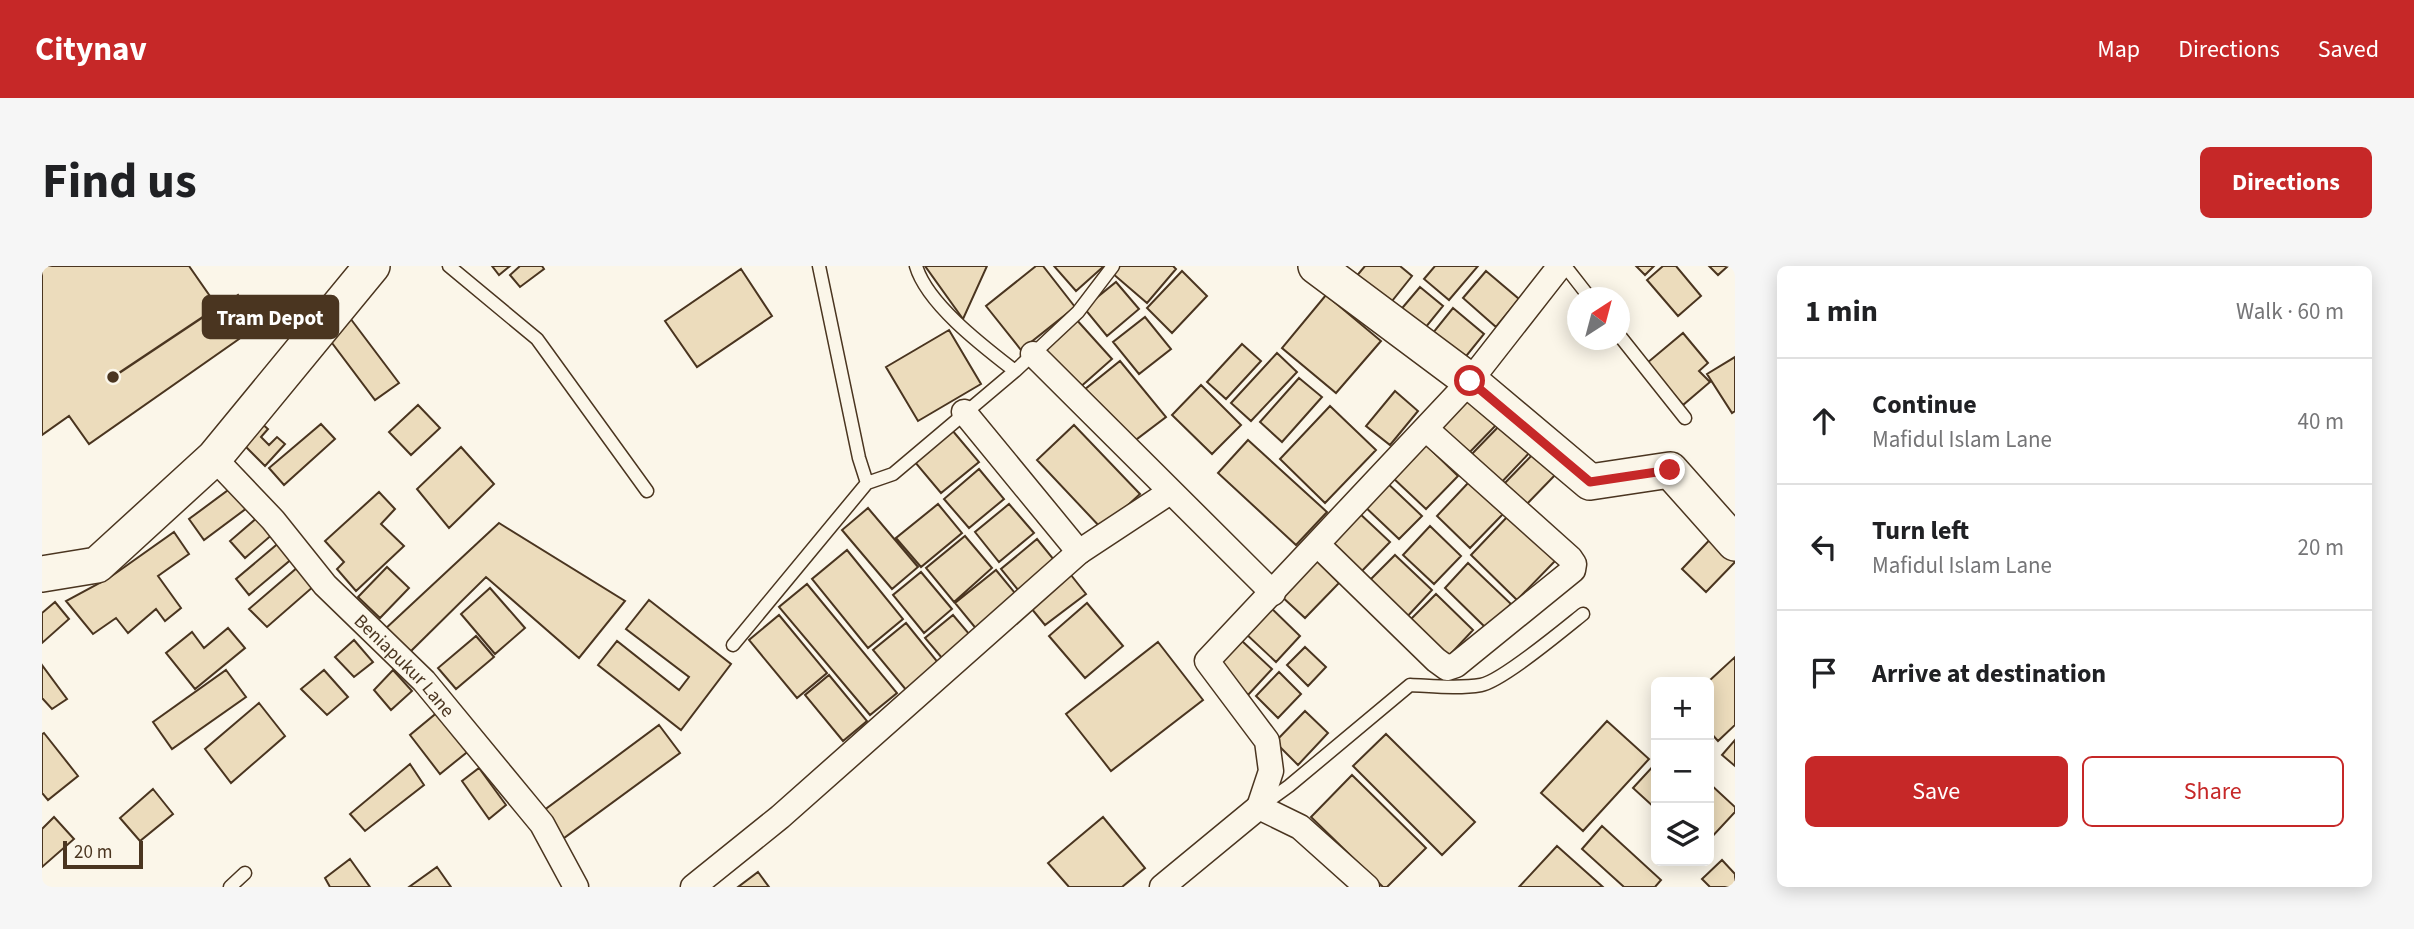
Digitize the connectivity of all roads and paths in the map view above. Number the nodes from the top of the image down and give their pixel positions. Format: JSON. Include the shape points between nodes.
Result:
{"nodes":[{"id":1,"x":372,"y":266,"type":"edge"},
{"id":2,"x":449,"y":266,"type":"edge"},
{"id":3,"x":819,"y":266,"type":"edge"},
{"id":4,"x":916,"y":266,"type":"edge"},
{"id":5,"x":1113,"y":266,"type":"edge"},
{"id":6,"x":1316,"y":266,"type":"edge"},
{"id":7,"x":1560,"y":266,"type":"edge"},
{"id":8,"x":1565,"y":266,"type":"edge"},
{"id":9,"x":1581,"y":287,"type":"edge"},
{"id":10,"x":1630,"y":349,"type":"edge"},
{"id":11,"x":1023,"y":362,"type":"junction"},
{"id":12,"x":1470,"y":381,"type":"junction"},
{"id":13,"x":964,"y":412,"type":"junction"},
{"id":14,"x":1685,"y":418,"type":"dead end"},
{"id":15,"x":1426,"y":429,"type":"junction"},
{"id":16,"x":214,"y":458,"type":"junction"},
{"id":17,"x":867,"y":483,"type":"junction"},
{"id":18,"x":647,"y":491,"type":"dead end"},
{"id":19,"x":1170,"y":492,"type":"junction"},
{"id":20,"x":1735,"y":543,"type":"edge"},
{"id":21,"x":1318,"y":545,"type":"junction"},
{"id":22,"x":1079,"y":552,"type":"junction"},
{"id":23,"x":42,"y":574,"type":"edge"},
{"id":24,"x":1273,"y":593,"type":"junction"},
{"id":25,"x":1583,"y":614,"type":"dead end"},
{"id":26,"x":733,"y":645,"type":"dead end"},
{"id":27,"x":1259,"y":807,"type":"junction"},
{"id":28,"x":245,"y":873,"type":"dead end"},
{"id":29,"x":230,"y":887,"type":"edge"},
{"id":30,"x":576,"y":887,"type":"edge"},
{"id":31,"x":693,"y":887,"type":"edge"},
{"id":32,"x":1162,"y":887,"type":"edge"},
{"id":33,"x":1367,"y":887,"type":"edge"}],
"edges":[{"from":1,"to":16,"type":"street"},
{"from":2,"to":18,"type":"lane","via":[[537,339]]},
{"from":3,"to":17,"type":"lane"},
{"from":4,"to":11,"type":"lane","via":[[932,294],[971,336]]},
{"from":5,"to":11,"type":"lane","via":[[1078,312]]},
{"from":6,"to":12,"type":"street"},
{"from":7,"to":12,"type":"street"},
{"from":8,"to":9,"type":"lane"},
{"from":10,"to":14,"type":"lane"},
{"from":11,"to":13,"type":"lane"},
{"from":11,"to":19,"type":"street"},
{"from":12,"to":15,"type":"street"},
{"from":12,"to":20,"type":"street","via":[[1590,482],[1670,470]]},
{"from":13,"to":17,"type":"lane","via":[[893,474]]},
{"from":13,"to":22,"type":"street"},
{"from":15,"to":21,"type":"street"},
{"from":15,"to":21,"type":"street","via":[[1570,558],[1573,570],[1447,668]]},
{"from":16,"to":23,"type":"street","via":[[97,565]]},
{"from":16,"to":30,"type":"street","name":"Beniapukur Lane","via":[[273,520],[325,585],[424,681],[542,824]]},
{"from":17,"to":26,"type":"lane"},
{"from":19,"to":22,"type":"street"},
{"from":19,"to":24,"type":"street"},
{"from":21,"to":24,"type":"street"},
{"from":22,"to":31,"type":"street","via":[[780,817]]},
{"from":24,"to":27,"type":"street","via":[[1208,661],[1267,741],[1271,771]]},
{"from":25,"to":27,"type":"lane","via":[[1484,685],[1410,685]]},
{"from":27,"to":32,"type":"street"},
{"from":27,"to":33,"type":"street","via":[[1300,828]]},
{"from":28,"to":29,"type":"lane"}]}
